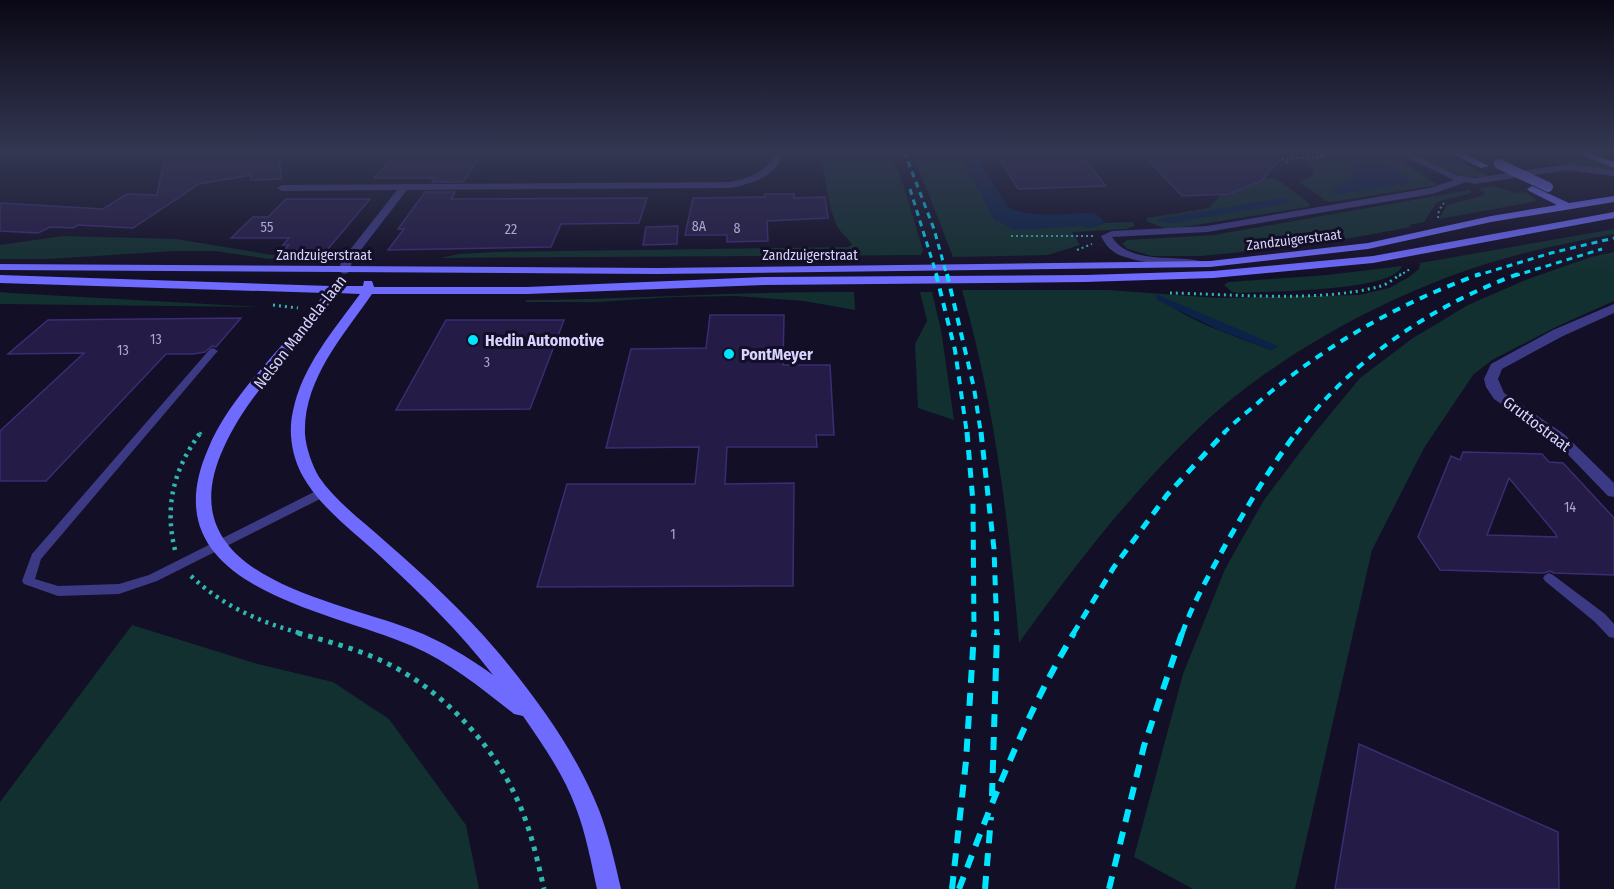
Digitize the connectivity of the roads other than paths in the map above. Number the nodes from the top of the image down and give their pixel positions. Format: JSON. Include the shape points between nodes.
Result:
{"nodes":[{"id":1,"x":401,"y":192,"type":"edge"},
{"id":2,"x":1423,"y":192,"type":"edge"},
{"id":3,"x":1539,"y":192,"type":"edge"},
{"id":4,"x":1559,"y":192,"type":"edge"},
{"id":5,"x":1614,"y":199,"type":"edge"},
{"id":6,"x":1581,"y":203,"type":"junction"},
{"id":7,"x":1566,"y":205,"type":"junction"},
{"id":8,"x":1614,"y":215,"type":"edge"},
{"id":9,"x":1599,"y":217,"type":"junction"},
{"id":10,"x":1210,"y":264,"type":"junction"},
{"id":11,"x":0,"y":267,"type":"edge"},
{"id":12,"x":344,"y":271,"type":"junction"},
{"id":13,"x":0,"y":279,"type":"edge"},
{"id":14,"x":334,"y":289,"type":"junction"},
{"id":15,"x":369,"y":290,"type":"junction"},
{"id":16,"x":1614,"y":308,"type":"edge"},
{"id":17,"x":213,"y":351,"type":"dead end"},
{"id":18,"x":324,"y":492,"type":"junction"},
{"id":19,"x":1614,"y":492,"type":"edge"},
{"id":20,"x":217,"y":546,"type":"junction"},
{"id":21,"x":1549,"y":578,"type":"dead end"},
{"id":22,"x":1614,"y":633,"type":"edge"},
{"id":23,"x":537,"y":722,"type":"junction"},
{"id":24,"x":609,"y":889,"type":"edge"}],
"edges":[{"from":1,"to":12,"type":"street"},
{"from":2,"to":10,"type":"street","via":[[1207,229],[1106,236],[1109,245],[1139,257]]},
{"from":3,"to":7,"type":"main road"},
{"from":4,"to":6,"type":"main road","bridge":true},
{"from":5,"to":6,"type":"main road","name":"Zandzuigerstraat"},
{"from":6,"to":7,"type":"main road","name":"Zandzuigerstraat"},
{"from":6,"to":9,"type":"main road"},
{"from":7,"to":9,"type":"main road"},
{"from":7,"to":10,"type":"main road","name":"Zandzuigerstraat","via":[[1368,246]]},
{"from":8,"to":9,"type":"main road","name":"Zandzuigerstraat"},
{"from":9,"to":15,"type":"main road","name":"Zandzuigerstraat","via":[[1398,256],[1218,274],[763,281],[603,289]]},
{"from":10,"to":12,"type":"main road","name":"Zandzuigerstraat"},
{"from":11,"to":12,"type":"main road","name":"Zandzuigerstraat"},
{"from":12,"to":14,"type":"main road","name":"Nelson Mandela-laan"},
{"from":12,"to":15,"type":"main road","name":"Nelson Mandela-laan","via":[[367,279]]},
{"from":13,"to":14,"type":"main road","name":"Zandzuigerstraat"},
{"from":14,"to":15,"type":"main road","name":"Zandzuigerstraat"},
{"from":14,"to":20,"type":"main road","name":"Nelson Mandela-laan","via":[[243,405],[216,447],[204,477],[202,508]]},
{"from":15,"to":18,"type":"main road","name":"Nelson Mandela-laan","via":[[319,363],[301,405],[298,435],[302,454],[310,474]]},
{"from":16,"to":19,"type":"street","name":"Gruttostraat","via":[[1496,367],[1491,379],[1499,396],[1559,437]]},
{"from":17,"to":20,"type":"lane","via":[[36,557],[28,581],[58,591],[119,589],[153,578]]},
{"from":18,"to":20,"type":"lane"},
{"from":18,"to":23,"type":"main road","name":"Nelson Mandela-laan","via":[[463,625]]},
{"from":20,"to":23,"type":"main road","name":"Nelson Mandela-laan","via":[[259,581],[288,596],[406,635],[468,666]]},
{"from":21,"to":22,"type":"lane"},
{"from":23,"to":24,"type":"main road","name":"Nelson Mandela-laan","via":[[584,799]]}]}
